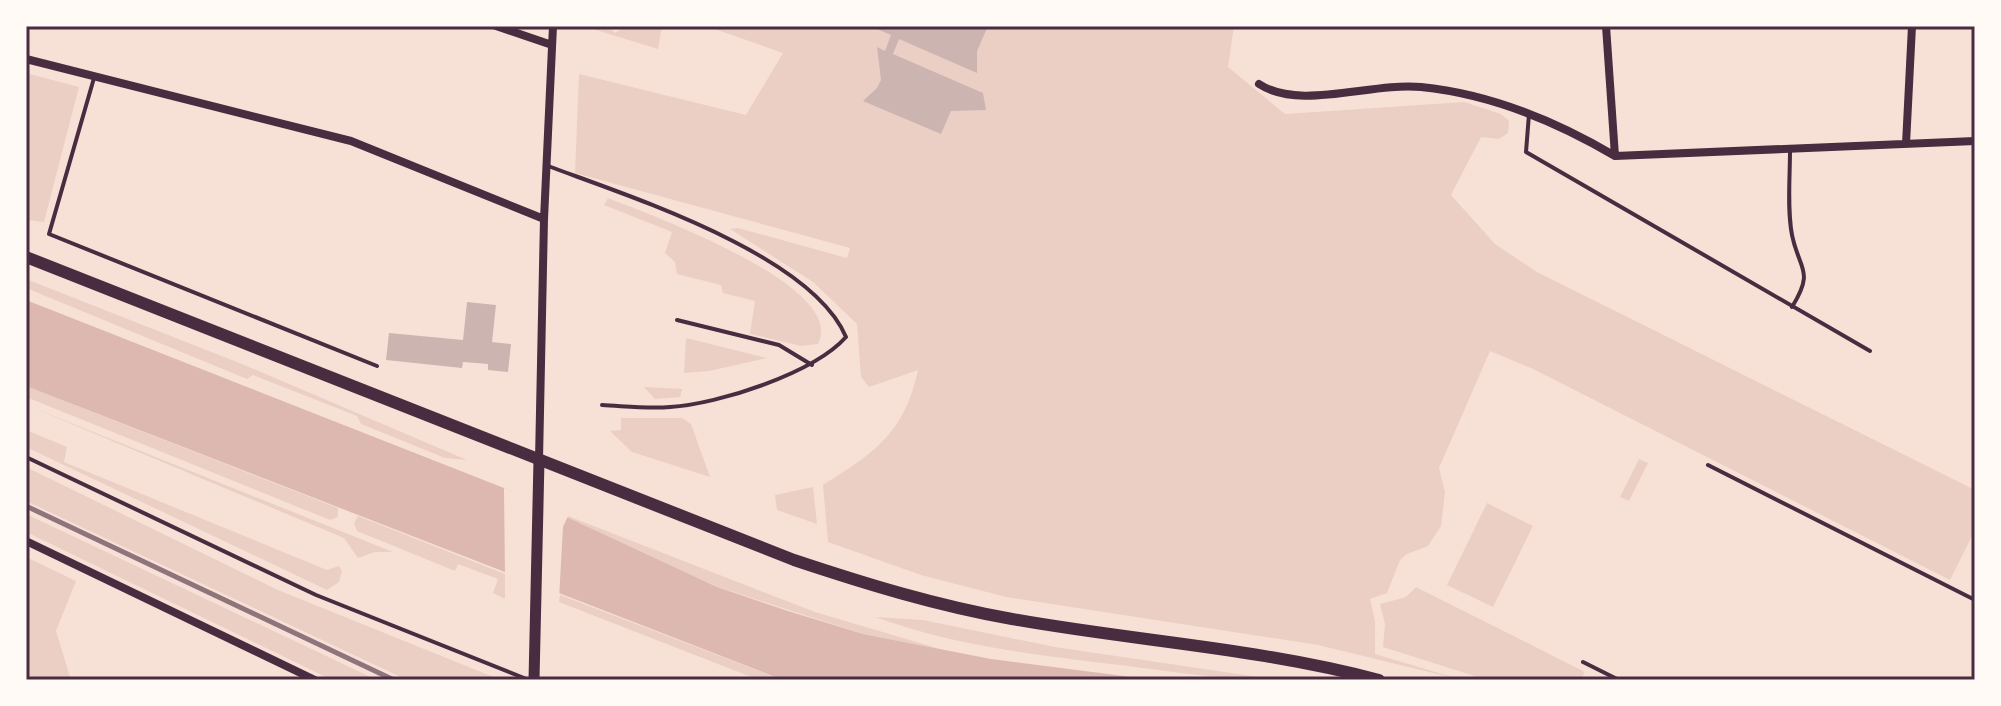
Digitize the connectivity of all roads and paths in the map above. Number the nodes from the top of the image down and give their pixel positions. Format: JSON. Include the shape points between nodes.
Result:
{"nodes":[{"id":1,"x":496,"y":26,"type":"edge"},
{"id":2,"x":553,"y":26,"type":"edge"},
{"id":3,"x":1606,"y":26,"type":"edge"},
{"id":4,"x":1912,"y":26,"type":"edge"},
{"id":5,"x":552,"y":45,"type":"junction"},
{"id":6,"x":26,"y":59,"type":"edge"},
{"id":7,"x":94,"y":78,"type":"junction"},
{"id":8,"x":1259,"y":84,"type":"dead end"},
{"id":9,"x":1529,"y":112,"type":"junction"},
{"id":10,"x":1975,"y":141,"type":"edge"},
{"id":11,"x":1906,"y":144,"type":"junction"},
{"id":12,"x":1790,"y":148,"type":"junction"},
{"id":13,"x":1615,"y":156,"type":"junction"},
{"id":14,"x":548,"y":166,"type":"junction"},
{"id":15,"x":544,"y":219,"type":"junction"},
{"id":16,"x":26,"y":257,"type":"edge"},
{"id":17,"x":1792,"y":307,"type":"junction"},
{"id":18,"x":677,"y":320,"type":"dead end"},
{"id":19,"x":1870,"y":351,"type":"dead end"},
{"id":20,"x":812,"y":365,"type":"junction"},
{"id":21,"x":377,"y":366,"type":"dead end"},
{"id":22,"x":602,"y":405,"type":"dead end"},
{"id":23,"x":26,"y":457,"type":"edge"},
{"id":24,"x":539,"y":460,"type":"junction"},
{"id":25,"x":1708,"y":465,"type":"dead end"},
{"id":26,"x":26,"y":541,"type":"edge"},
{"id":27,"x":1975,"y":600,"type":"edge"},
{"id":28,"x":1583,"y":662,"type":"dead end"},
{"id":29,"x":315,"y":680,"type":"edge"},
{"id":30,"x":531,"y":680,"type":"edge"},
{"id":31,"x":1379,"y":680,"type":"edge"},
{"id":32,"x":1619,"y":680,"type":"edge"}],
"edges":[{"from":1,"to":5,"type":"street"},
{"from":2,"to":5,"type":"street"},
{"from":3,"to":13,"type":"street"},
{"from":4,"to":11,"type":"street"},
{"from":5,"to":14,"type":"street"},
{"from":6,"to":7,"type":"street"},
{"from":7,"to":15,"type":"street","via":[[351,141]]},
{"from":7,"to":21,"type":"lane","via":[[49,234]]},
{"from":8,"to":9,"type":"street","via":[[1290,97],[1417,87]]},
{"from":9,"to":13,"type":"street"},
{"from":9,"to":17,"type":"lane","via":[[1526,152]]},
{"from":10,"to":11,"type":"street"},
{"from":11,"to":12,"type":"street"},
{"from":12,"to":13,"type":"street"},
{"from":12,"to":17,"type":"lane","via":[[1792,235],[1805,265],[1803,289]]},
{"from":14,"to":15,"type":"street"},
{"from":14,"to":20,"type":"lane","via":[[685,218],[807,289],[835,317],[846,337]]},
{"from":15,"to":24,"type":"street"},
{"from":16,"to":24,"type":"main road"},
{"from":17,"to":19,"type":"lane"},
{"from":18,"to":20,"type":"lane","via":[[779,345]]},
{"from":20,"to":22,"type":"lane","via":[[687,405]]},
{"from":23,"to":30,"type":"lane","via":[[316,595]]},
{"from":24,"to":30,"type":"main road"},
{"from":24,"to":31,"type":"main road","via":[[794,560],[917,598],[1010,619],[1274,658]]},
{"from":25,"to":27,"type":"lane"},
{"from":26,"to":29,"type":"street"},
{"from":28,"to":32,"type":"lane"}]}
